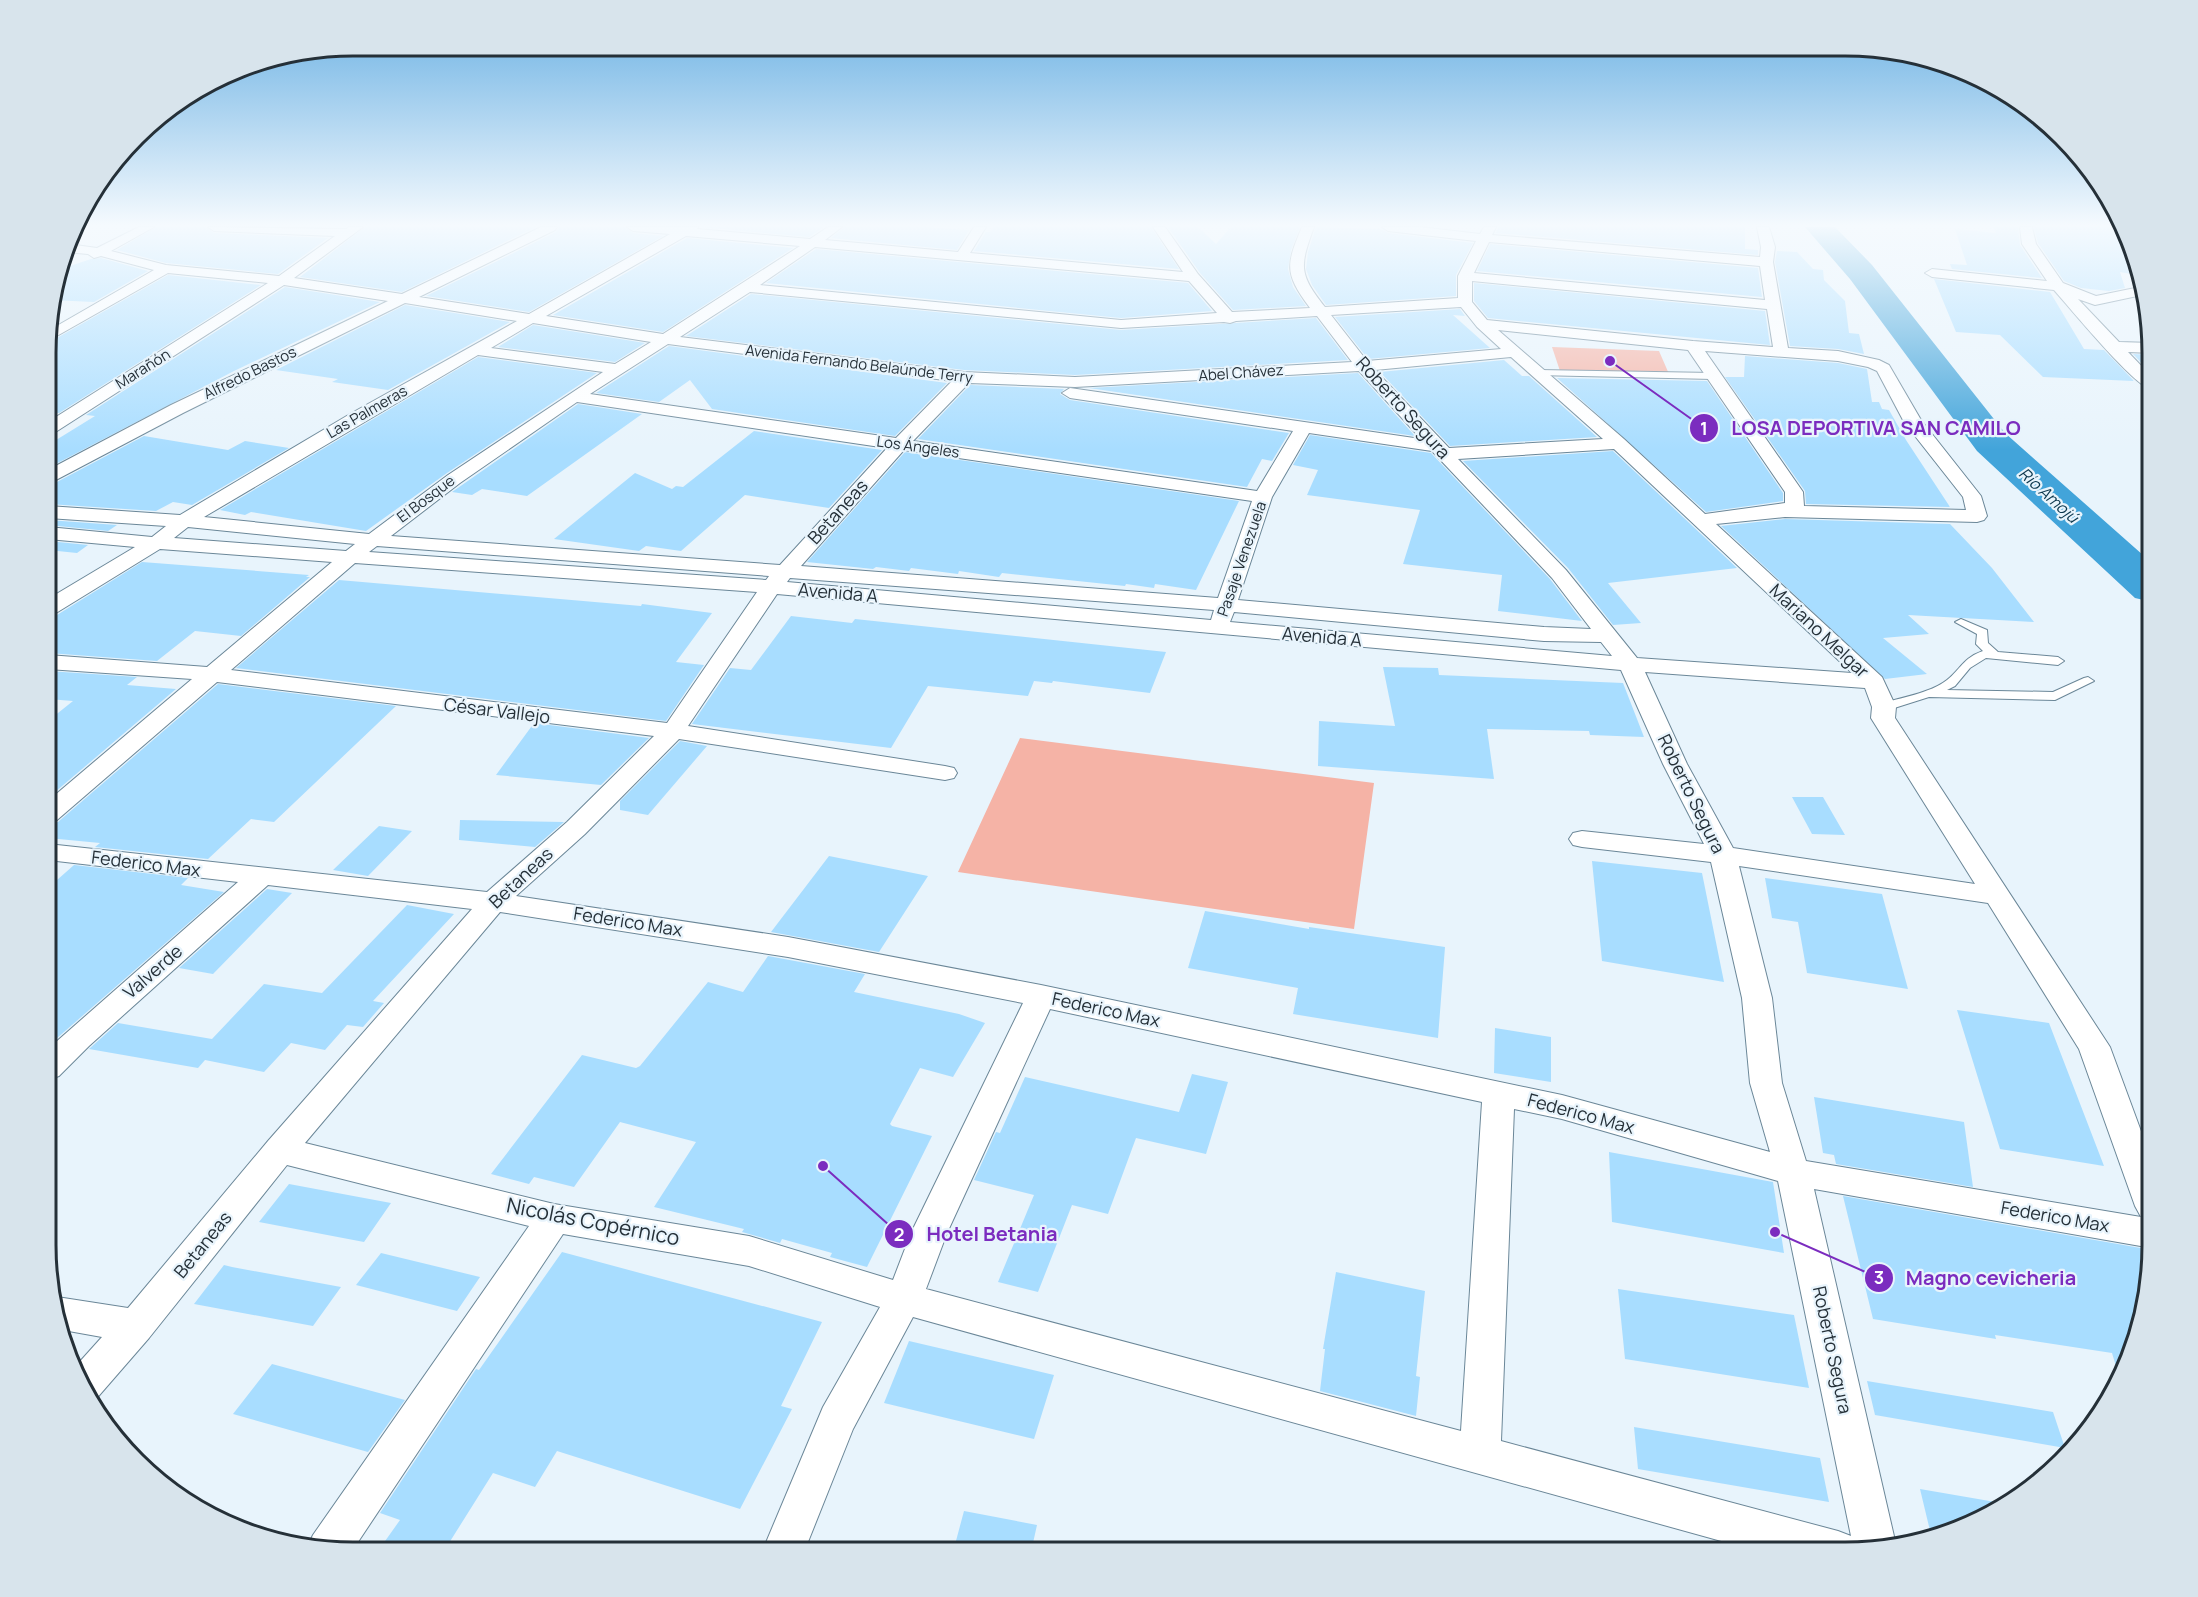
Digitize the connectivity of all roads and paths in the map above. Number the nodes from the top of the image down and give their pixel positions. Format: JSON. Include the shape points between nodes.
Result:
{"nodes":[{"id":1,"x":110,"y":302,"type":"edge"},
{"id":2,"x":248,"y":302,"type":"edge"},
{"id":3,"x":396,"y":302,"type":"edge"},
{"id":4,"x":424,"y":302,"type":"edge"},
{"id":5,"x":558,"y":302,"type":"edge"},
{"id":6,"x":725,"y":302,"type":"edge"},
{"id":7,"x":888,"y":302,"type":"edge"},
{"id":8,"x":1215,"y":302,"type":"edge"},
{"id":9,"x":1315,"y":302,"type":"edge"},
{"id":10,"x":1737,"y":302,"type":"edge"},
{"id":11,"x":1773,"y":302,"type":"edge"},
{"id":12,"x":2073,"y":302,"type":"edge"},
{"id":13,"x":1465,"y":303,"type":"joint"},
{"id":14,"x":1774,"y":305,"type":"junction"},
{"id":15,"x":1322,"y":310,"type":"junction"},
{"id":16,"x":527,"y":319,"type":"junction"},
{"id":17,"x":1230,"y":319,"type":"junction"},
{"id":18,"x":1482,"y":324,"type":"junction"},
{"id":19,"x":56,"y":332,"type":"edge"},
{"id":20,"x":664,"y":339,"type":"junction"},
{"id":21,"x":1693,"y":346,"type":"junction"},
{"id":22,"x":2116,"y":347,"type":"junction"},
{"id":23,"x":2142,"y":348,"type":"edge"},
{"id":24,"x":473,"y":350,"type":"junction"},
{"id":25,"x":1781,"y":351,"type":"junction"},
{"id":26,"x":1516,"y":352,"type":"junction"},
{"id":27,"x":1363,"y":366,"type":"junction"},
{"id":28,"x":618,"y":369,"type":"junction"},
{"id":29,"x":1539,"y":373,"type":"junction"},
{"id":30,"x":2142,"y":374,"type":"edge"},
{"id":31,"x":1713,"y":376,"type":"junction"},
{"id":32,"x":965,"y":377,"type":"junction"},
{"id":33,"x":1168,"y":378,"type":"junction"},
{"id":34,"x":574,"y":397,"type":"junction"},
{"id":35,"x":1173,"y":410,"type":"junction"},
{"id":36,"x":56,"y":424,"type":"edge"},
{"id":37,"x":1303,"y":428,"type":"junction"},
{"id":38,"x":1618,"y":443,"type":"junction"},
{"id":39,"x":899,"y":445,"type":"junction"},
{"id":40,"x":1442,"y":450,"type":"junction"},
{"id":41,"x":56,"y":473,"type":"edge"},
{"id":42,"x":1263,"y":497,"type":"junction"},
{"id":43,"x":1785,"y":511,"type":"junction"},
{"id":44,"x":56,"y":513,"type":"edge"},
{"id":45,"x":1701,"y":520,"type":"junction"},
{"id":46,"x":184,"y":521,"type":"junction"},
{"id":47,"x":56,"y":534,"type":"edge"},
{"id":48,"x":372,"y":540,"type":"junction"},
{"id":49,"x":156,"y":543,"type":"junction"},
{"id":50,"x":350,"y":556,"type":"junction"},
{"id":51,"x":778,"y":578,"type":"junction"},
{"id":52,"x":56,"y":603,"type":"edge"},
{"id":53,"x":1227,"y":605,"type":"junction"},
{"id":54,"x":1961,"y":622,"type":"dead end"},
{"id":55,"x":1219,"y":628,"type":"junction"},
{"id":56,"x":1610,"y":636,"type":"junction"},
{"id":57,"x":1994,"y":654,"type":"junction"},
{"id":58,"x":2058,"y":661,"type":"dead end"},
{"id":59,"x":56,"y":663,"type":"edge"},
{"id":60,"x":1630,"y":664,"type":"junction"},
{"id":61,"x":210,"y":674,"type":"junction"},
{"id":62,"x":2088,"y":681,"type":"dead end"},
{"id":63,"x":1874,"y":682,"type":"junction"},
{"id":64,"x":1928,"y":693,"type":"junction"},
{"id":65,"x":1884,"y":707,"type":"junction"},
{"id":66,"x":673,"y":731,"type":"junction"},
{"id":67,"x":945,"y":773,"type":"dead end"},
{"id":68,"x":56,"y":807,"type":"edge"},
{"id":69,"x":1582,"y":839,"type":"dead end"},
{"id":70,"x":56,"y":853,"type":"edge"},
{"id":71,"x":1723,"y":855,"type":"junction"},
{"id":72,"x":261,"y":877,"type":"junction"},
{"id":73,"x":1998,"y":896,"type":"junction"},
{"id":74,"x":493,"y":902,"type":"junction"},
{"id":75,"x":1041,"y":996,"type":"junction"},
{"id":76,"x":56,"y":1060,"type":"edge"},
{"id":77,"x":1498,"y":1094,"type":"junction"},
{"id":78,"x":280,"y":1150,"type":"junction"},
{"id":79,"x":1793,"y":1172,"type":"junction"},
{"id":80,"x":2142,"y":1179,"type":"edge"},
{"id":81,"x":554,"y":1218,"type":"junction"},
{"id":82,"x":2142,"y":1231,"type":"edge"},
{"id":83,"x":904,"y":1299,"type":"junction"},
{"id":84,"x":64,"y":1314,"type":"edge"},
{"id":85,"x":136,"y":1326,"type":"junction"},
{"id":86,"x":88,"y":1380,"type":"edge"},
{"id":87,"x":1480,"y":1455,"type":"junction"},
{"id":88,"x":1873,"y":1540,"type":"edge"},
{"id":89,"x":334,"y":1541,"type":"edge"},
{"id":90,"x":787,"y":1542,"type":"edge"},
{"id":91,"x":1802,"y":1542,"type":"edge"}],
"edges":[{"from":1,"to":19,"type":"street"},
{"from":2,"to":36,"type":"street","name":"Marañón"},
{"from":3,"to":41,"type":"street","name":"Alfredo Bastos"},
{"from":4,"to":16,"type":"street","name":"Avenida Fernando Belaúnde Terry"},
{"from":5,"to":16,"type":"street","name":"Las Palmeras"},
{"from":6,"to":20,"type":"street","name":"El Bosque"},
{"from":7,"to":17,"type":"street","via":[[1121,324]]},
{"from":8,"to":17,"type":"street"},
{"from":9,"to":15,"type":"street","name":"Roberto Segura"},
{"from":10,"to":14,"type":"street"},
{"from":11,"to":14,"type":"street"},
{"from":12,"to":22,"type":"street"},
{"from":13,"to":15,"type":"street"},
{"from":13,"to":18,"type":"street","name":"Mariano Melgar"},
{"from":14,"to":25,"type":"street"},
{"from":15,"to":17,"type":"street"},
{"from":15,"to":27,"type":"street","name":"Roberto Segura"},
{"from":16,"to":20,"type":"street","name":"Avenida Fernando Belaúnde Terry"},
{"from":16,"to":24,"type":"street","name":"Las Palmeras"},
{"from":18,"to":21,"type":"street"},
{"from":18,"to":26,"type":"street","name":"Mariano Melgar"},
{"from":20,"to":28,"type":"street","name":"El Bosque"},
{"from":20,"to":32,"type":"street","name":"Avenida Fernando Belaúnde Terry"},
{"from":21,"to":25,"type":"street"},
{"from":21,"to":31,"type":"street"},
{"from":22,"to":23,"type":"street"},
{"from":22,"to":30,"type":"street"},
{"from":24,"to":28,"type":"street"},
{"from":24,"to":46,"type":"street","name":"Las Palmeras"},
{"from":25,"to":43,"type":"street","via":[[1838,356],[1883,368],[1913,422],[1972,496],[1977,516]]},
{"from":26,"to":27,"type":"street","name":"Abel Chávez"},
{"from":26,"to":29,"type":"street","name":"Mariano Melgar"},
{"from":27,"to":33,"type":"street","name":"Abel Chávez"},
{"from":27,"to":40,"type":"street","name":"Roberto Segura"},
{"from":28,"to":34,"type":"street","name":"El Bosque"},
{"from":29,"to":31,"type":"lane"},
{"from":29,"to":38,"type":"street","name":"Mariano Melgar"},
{"from":31,"to":43,"type":"street","via":[[1794,492],[1795,506]]},
{"from":32,"to":33,"type":"street","name":"Abel Chávez","via":[[1075,382]]},
{"from":32,"to":35,"type":"street","name":"Avenida Fernando Belaúnde Terry"},
{"from":32,"to":39,"type":"street","name":"Betaneas"},
{"from":33,"to":35,"type":"street"},
{"from":34,"to":39,"type":"street","name":"Los Ángeles"},
{"from":34,"to":48,"type":"street","name":"El Bosque"},
{"from":35,"to":37,"type":"street","name":"Avenida Fernando Belaúnde Terry"},
{"from":37,"to":40,"type":"street","name":"Avenida Fernando Belaúnde Terry"},
{"from":37,"to":42,"type":"street","name":"Pasaje Venezuela"},
{"from":38,"to":40,"type":"street","name":"Avenida Fernando Belaúnde Terry"},
{"from":38,"to":45,"type":"street","name":"Mariano Melgar"},
{"from":39,"to":42,"type":"street","name":"Los Ángeles"},
{"from":39,"to":51,"type":"street","name":"Betaneas"},
{"from":40,"to":56,"type":"street","name":"Roberto Segura","via":[[1559,574]]},
{"from":42,"to":53,"type":"street","name":"Pasaje Venezuela"},
{"from":43,"to":45,"type":"street"},
{"from":44,"to":46,"type":"street"},
{"from":45,"to":63,"type":"street","name":"Mariano Melgar"},
{"from":46,"to":48,"type":"street"},
{"from":46,"to":49,"type":"street","name":"Las Palmeras"},
{"from":47,"to":49,"type":"street"},
{"from":48,"to":50,"type":"street","name":"El Bosque"},
{"from":48,"to":51,"type":"street"},
{"from":49,"to":50,"type":"street"},
{"from":49,"to":52,"type":"street","name":"Las Palmeras"},
{"from":50,"to":51,"type":"street"},
{"from":50,"to":61,"type":"street","name":"El Bosque"},
{"from":51,"to":53,"type":"street","name":"Avenida A"},
{"from":51,"to":55,"type":"street","name":"Avenida A"},
{"from":51,"to":66,"type":"street","name":"Betaneas"},
{"from":53,"to":55,"type":"street","name":"Pasaje Venezuela"},
{"from":53,"to":56,"type":"street","name":"Avenida A","via":[[1511,631]]},
{"from":54,"to":57,"type":"lane","via":[[1983,632],[1982,644]]},
{"from":55,"to":60,"type":"street","name":"Avenida A"},
{"from":56,"to":60,"type":"street","name":"Roberto Segura"},
{"from":57,"to":58,"type":"lane"},
{"from":57,"to":64,"type":"lane","via":[[1984,654],[1966,665],[1952,683]]},
{"from":59,"to":61,"type":"street","name":"César Vallejo"},
{"from":60,"to":63,"type":"street","name":"Avenida A"},
{"from":60,"to":71,"type":"street","name":"Roberto Segura","via":[[1675,764]]},
{"from":61,"to":66,"type":"street","name":"César Vallejo"},
{"from":61,"to":68,"type":"street","name":"El Bosque"},
{"from":62,"to":64,"type":"lane","via":[[2055,696]]},
{"from":63,"to":65,"type":"street","name":"Mariano Melgar"},
{"from":64,"to":65,"type":"lane"},
{"from":65,"to":73,"type":"street","name":"Mariano Melgar","via":[[1883,717]]},
{"from":66,"to":67,"type":"street","name":"César Vallejo"},
{"from":66,"to":74,"type":"street","name":"Betaneas","via":[[576,828]]},
{"from":69,"to":71,"type":"street"},
{"from":70,"to":72,"type":"street","name":"Federico Max"},
{"from":71,"to":73,"type":"street"},
{"from":71,"to":79,"type":"street","name":"Roberto Segura","via":[[1757,998],[1766,1083]]},
{"from":72,"to":74,"type":"street","name":"Federico Max"},
{"from":72,"to":76,"type":"street","name":"Valverde"},
{"from":73,"to":80,"type":"street","name":"Mariano Melgar","via":[[2094,1047]]},
{"from":74,"to":75,"type":"street","name":"Federico Max","via":[[788,947]]},
{"from":74,"to":78,"type":"street","name":"Betaneas"},
{"from":75,"to":77,"type":"street","name":"Federico Max"},
{"from":75,"to":83,"type":"street","via":[[929,1233]]},
{"from":77,"to":79,"type":"street","name":"Federico Max","via":[[1562,1107]]},
{"from":77,"to":87,"type":"street"},
{"from":78,"to":81,"type":"street","name":"Nicolás Copérnico"},
{"from":78,"to":85,"type":"street","name":"Betaneas"},
{"from":79,"to":82,"type":"street","name":"Federico Max"},
{"from":79,"to":88,"type":"street","name":"Roberto Segura"},
{"from":81,"to":83,"type":"street","name":"Nicolás Copérnico","via":[[749,1251]]},
{"from":81,"to":89,"type":"street"},
{"from":83,"to":87,"type":"street","name":"Nicolás Copérnico"},
{"from":83,"to":90,"type":"street","via":[[837,1420]]},
{"from":84,"to":85,"type":"street"},
{"from":85,"to":86,"type":"street","name":"Betaneas"},
{"from":87,"to":91,"type":"street","name":"Nicolás Copérnico"}]}
